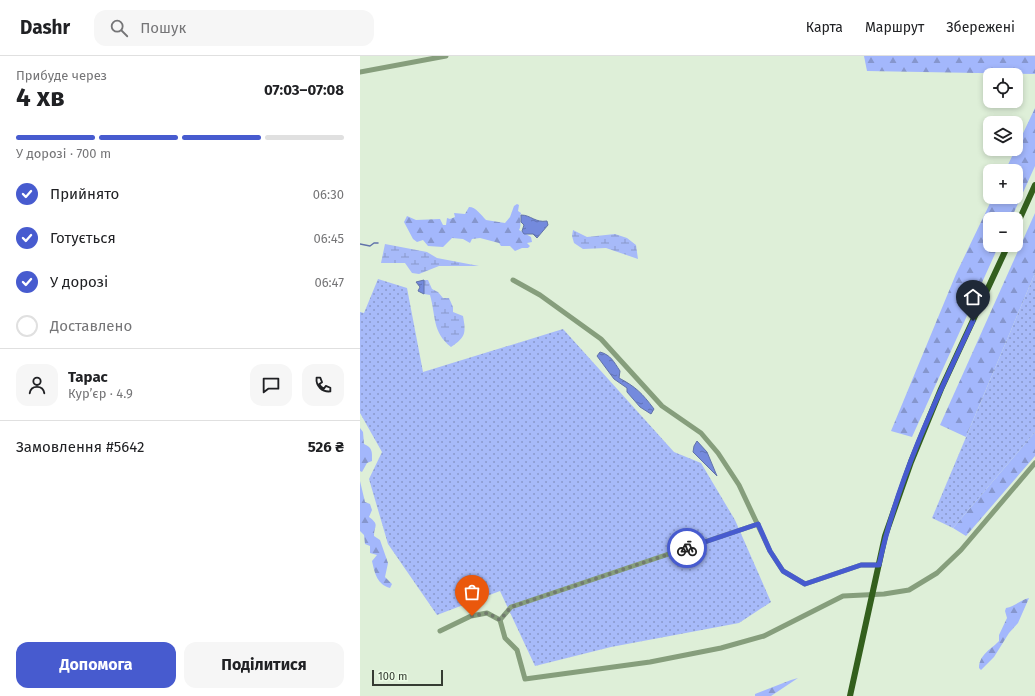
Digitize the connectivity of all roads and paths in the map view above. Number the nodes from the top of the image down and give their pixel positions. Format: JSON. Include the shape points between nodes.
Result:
{"nodes":[{"id":1,"x":446,"y":56,"type":"edge"},
{"id":2,"x":360,"y":72,"type":"edge"},
{"id":3,"x":1035,"y":185,"type":"edge"},
{"id":4,"x":1023,"y":212,"type":"edge"},
{"id":5,"x":1005,"y":252,"type":"edge"},
{"id":6,"x":513,"y":280,"type":"dead end"},
{"id":7,"x":1035,"y":462,"type":"edge"},
{"id":8,"x":758,"y":524,"type":"junction"},
{"id":9,"x":879,"y":565,"type":"junction"},
{"id":10,"x":500,"y":620,"type":"junction"},
{"id":11,"x":440,"y":631,"type":"dead end"},
{"id":12,"x":850,"y":696,"type":"edge"}],
"edges":[{"from":1,"to":2,"type":"street"},
{"from":3,"to":4,"type":"main road"},
{"from":5,"to":9,"type":"main road","via":[[940,389],[890,521]]},
{"from":6,"to":8,"type":"street","via":[[540,295],[601,339],[662,406],[701,433],[739,485]]},
{"from":7,"to":10,"type":"street","via":[[962,550],[937,573],[909,590],[843,596],[764,636],[721,648],[650,662],[526,679],[517,650],[505,638]]},
{"from":8,"to":9,"type":"street","via":[[770,551],[783,571],[805,584],[861,565]]},
{"from":8,"to":10,"type":"street","via":[[511,607]]},
{"from":9,"to":12,"type":"main road"},
{"from":10,"to":11,"type":"street","via":[[488,613],[482,614]]}]}
